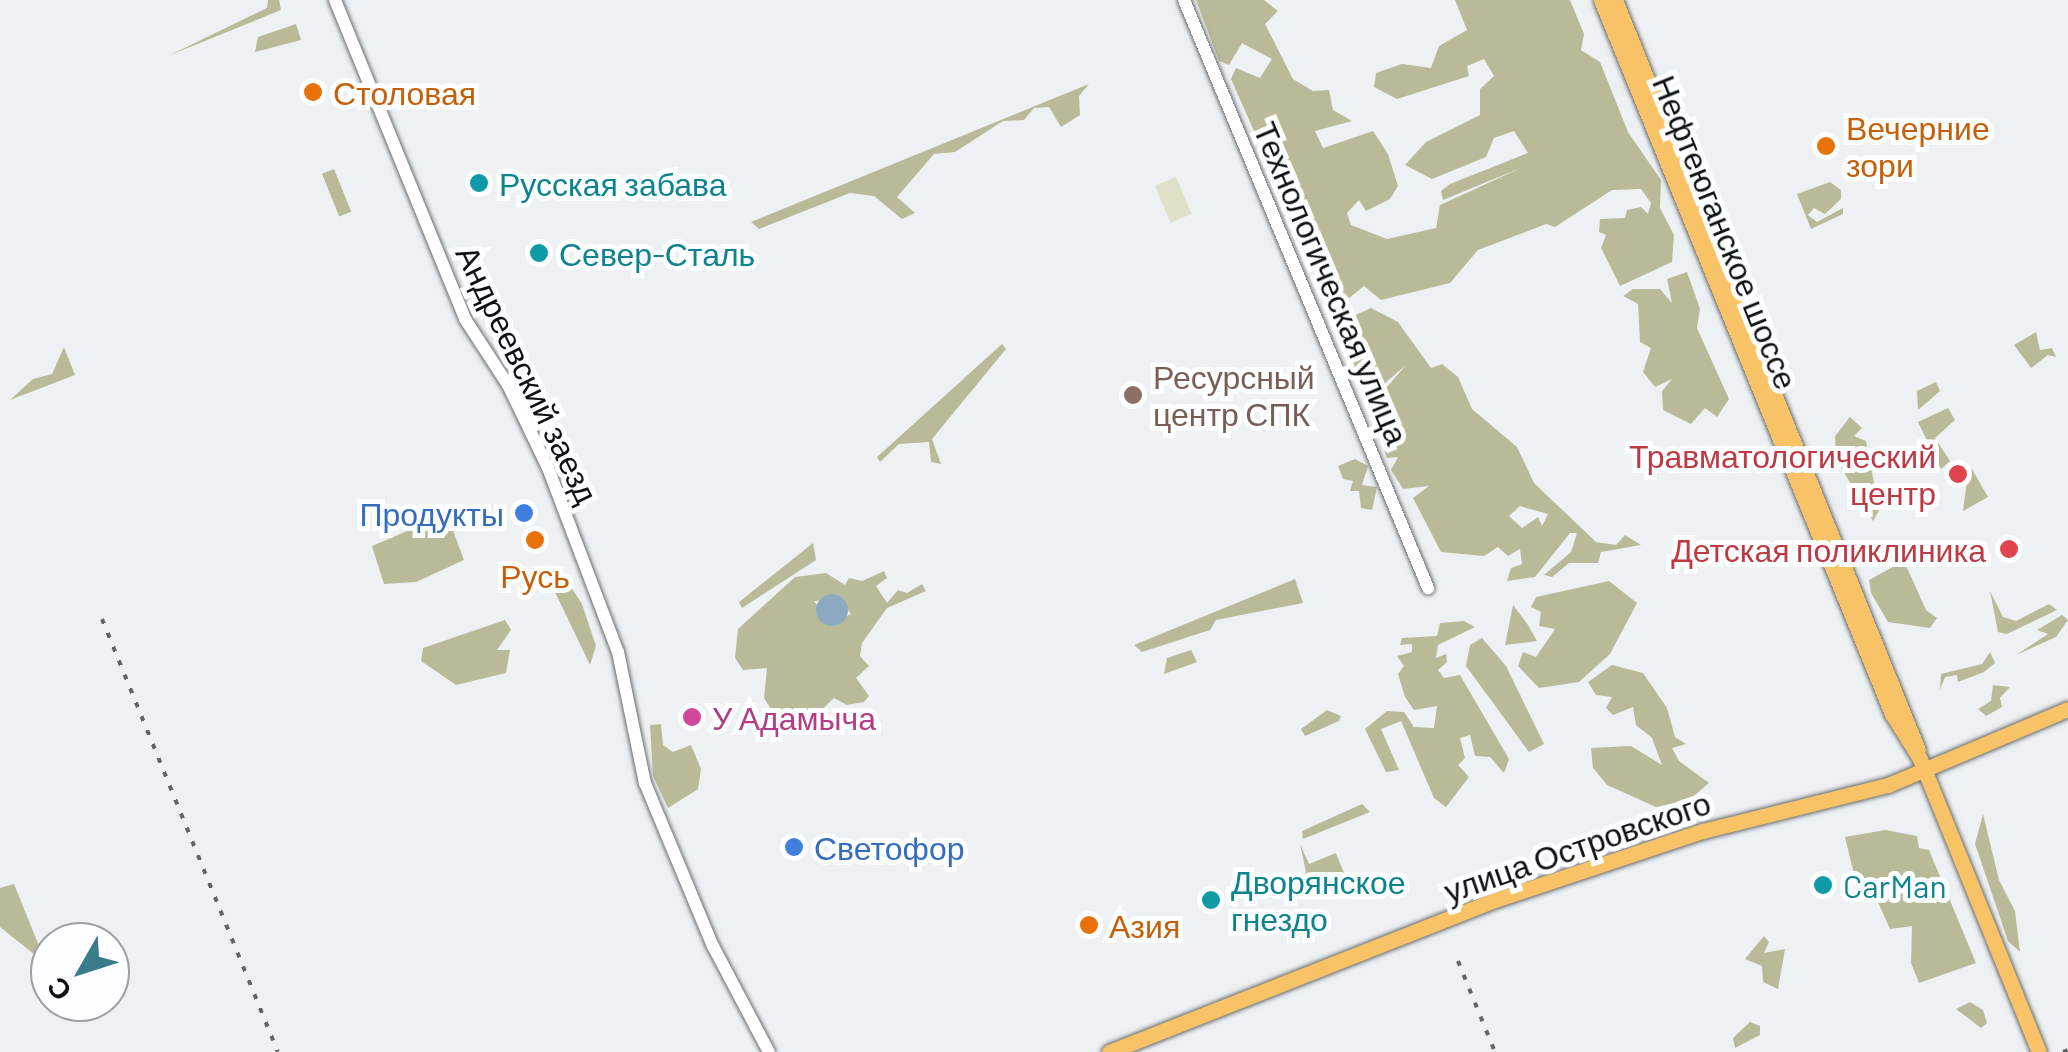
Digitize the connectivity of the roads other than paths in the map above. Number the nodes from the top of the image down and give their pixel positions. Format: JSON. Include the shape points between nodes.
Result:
{"nodes":[{"id":1,"x":335,"y":0,"type":"edge"},
{"id":2,"x":1184,"y":0,"type":"edge"},
{"id":3,"x":1601,"y":0,"type":"edge"},
{"id":4,"x":1615,"y":0,"type":"edge"},
{"id":5,"x":1428,"y":588,"type":"dead end"},
{"id":6,"x":2068,"y":708,"type":"edge"},
{"id":7,"x":1922,"y":765,"type":"junction"},
{"id":8,"x":768,"y":1052,"type":"edge"},
{"id":9,"x":1109,"y":1052,"type":"edge"},
{"id":10,"x":2039,"y":1052,"type":"edge"}],
"edges":[{"from":1,"to":8,"type":"street","name":"Андреевский заезд","via":[[466,319],[548,468],[618,652],[644,783],[713,946]]},
{"from":2,"to":5,"type":"street","name":"Технологическая улица"},
{"from":3,"to":7,"type":"main road","name":"Нефтеюганское шоссе","via":[[1892,714]]},
{"from":4,"to":7,"type":"main road","name":"Нефтеюганское шоссе","via":[[1915,729]]},
{"from":6,"to":7,"type":"main road","name":"улица Островского"},
{"from":7,"to":9,"type":"main road","name":"улица Островского","via":[[1532,887]]},
{"from":7,"to":10,"type":"main road","name":"Нефтеюганское шоссе"}]}
